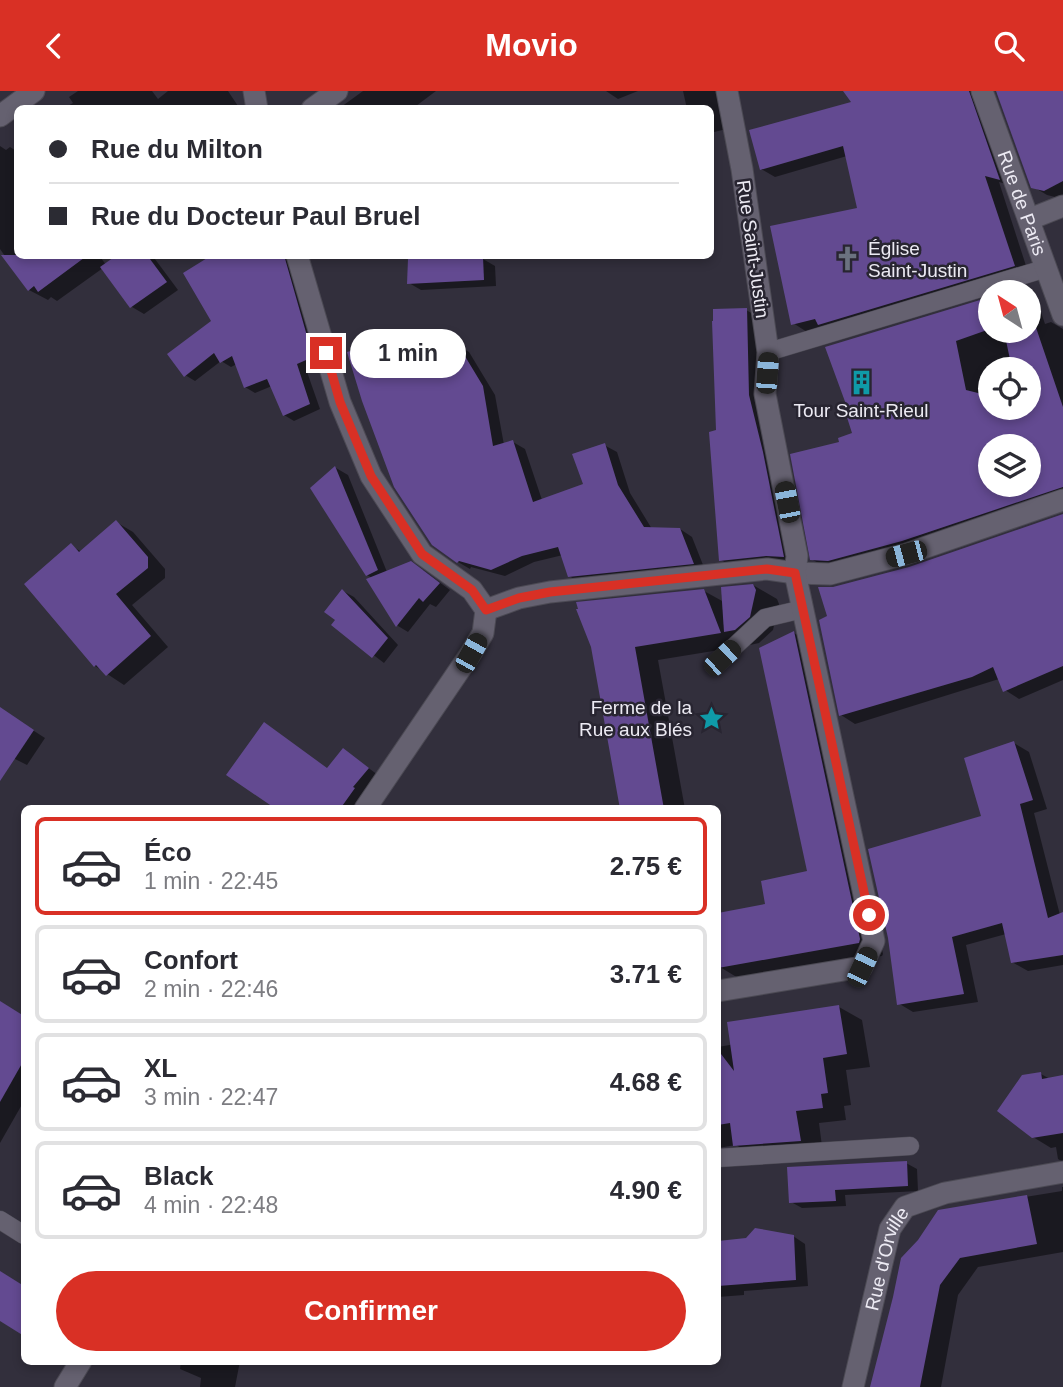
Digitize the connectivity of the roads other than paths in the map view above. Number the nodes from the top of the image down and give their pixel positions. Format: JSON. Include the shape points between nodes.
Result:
{"nodes":[{"id":1,"x":34,"y":91,"type":"edge"},
{"id":2,"x":337,"y":91,"type":"edge"},
{"id":3,"x":727,"y":91,"type":"edge"},
{"id":4,"x":982,"y":91,"type":"edge"},
{"id":5,"x":15,"y":105,"type":"edge"},
{"id":6,"x":318,"y":105,"type":"edge"},
{"id":7,"x":1063,"y":206,"type":"edge"},
{"id":8,"x":1030,"y":219,"type":"junction"},
{"id":9,"x":298,"y":259,"type":"edge"},
{"id":10,"x":1047,"y":268,"type":"junction"},
{"id":11,"x":1063,"y":315,"type":"edge"},
{"id":12,"x":768,"y":352,"type":"junction"},
{"id":13,"x":1063,"y":500,"type":"edge"},
{"id":14,"x":795,"y":573,"type":"junction"},
{"id":15,"x":803,"y":609,"type":"junction"},
{"id":16,"x":486,"y":610,"type":"junction"},
{"id":17,"x":722,"y":658,"type":"dead end"},
{"id":18,"x":368,"y":805,"type":"edge"},
{"id":19,"x":721,"y":990,"type":"edge"},
{"id":20,"x":910,"y":1146,"type":"dead end"},
{"id":21,"x":721,"y":1158,"type":"edge"},
{"id":22,"x":1063,"y":1172,"type":"edge"},
{"id":23,"x":0,"y":1220,"type":"edge"},
{"id":24,"x":21,"y":1233,"type":"edge"},
{"id":25,"x":79,"y":1365,"type":"edge"},
{"id":26,"x":65,"y":1387,"type":"edge"},
{"id":27,"x":853,"y":1387,"type":"edge"}],
"edges":[{"from":1,"to":5,"type":"street"},
{"from":2,"to":6,"type":"street"},
{"from":3,"to":12,"type":"street","name":"Rue Saint-Justin"},
{"from":4,"to":8,"type":"street","name":"Rue de Paris"},
{"from":7,"to":8,"type":"street"},
{"from":8,"to":10,"type":"street","name":"Rue de Paris"},
{"from":9,"to":16,"type":"street","via":[[340,402],[371,476],[422,554],[472,590]]},
{"from":10,"to":11,"type":"street","name":"Rue de Paris"},
{"from":10,"to":12,"type":"lane"},
{"from":12,"to":14,"type":"street","name":"Rue Saint-Justin","via":[[765,394],[797,556]]},
{"from":13,"to":14,"type":"street","via":[[893,557],[830,574]]},
{"from":14,"to":15,"type":"street","name":"Rue Saint-Justin"},
{"from":14,"to":16,"type":"street","via":[[767,569],[550,592]]},
{"from":15,"to":17,"type":"lane","via":[[765,618]]},
{"from":15,"to":19,"type":"street","name":"Rue Saint-Justin","via":[[874,941],[862,967]]},
{"from":16,"to":18,"type":"street","via":[[482,633],[471,653]]},
{"from":20,"to":21,"type":"lane"},
{"from":22,"to":27,"type":"street","name":"Rue d'Orville","via":[[945,1193],[905,1207],[890,1229]]},
{"from":23,"to":24,"type":"lane"},
{"from":25,"to":26,"type":"street"}]}
